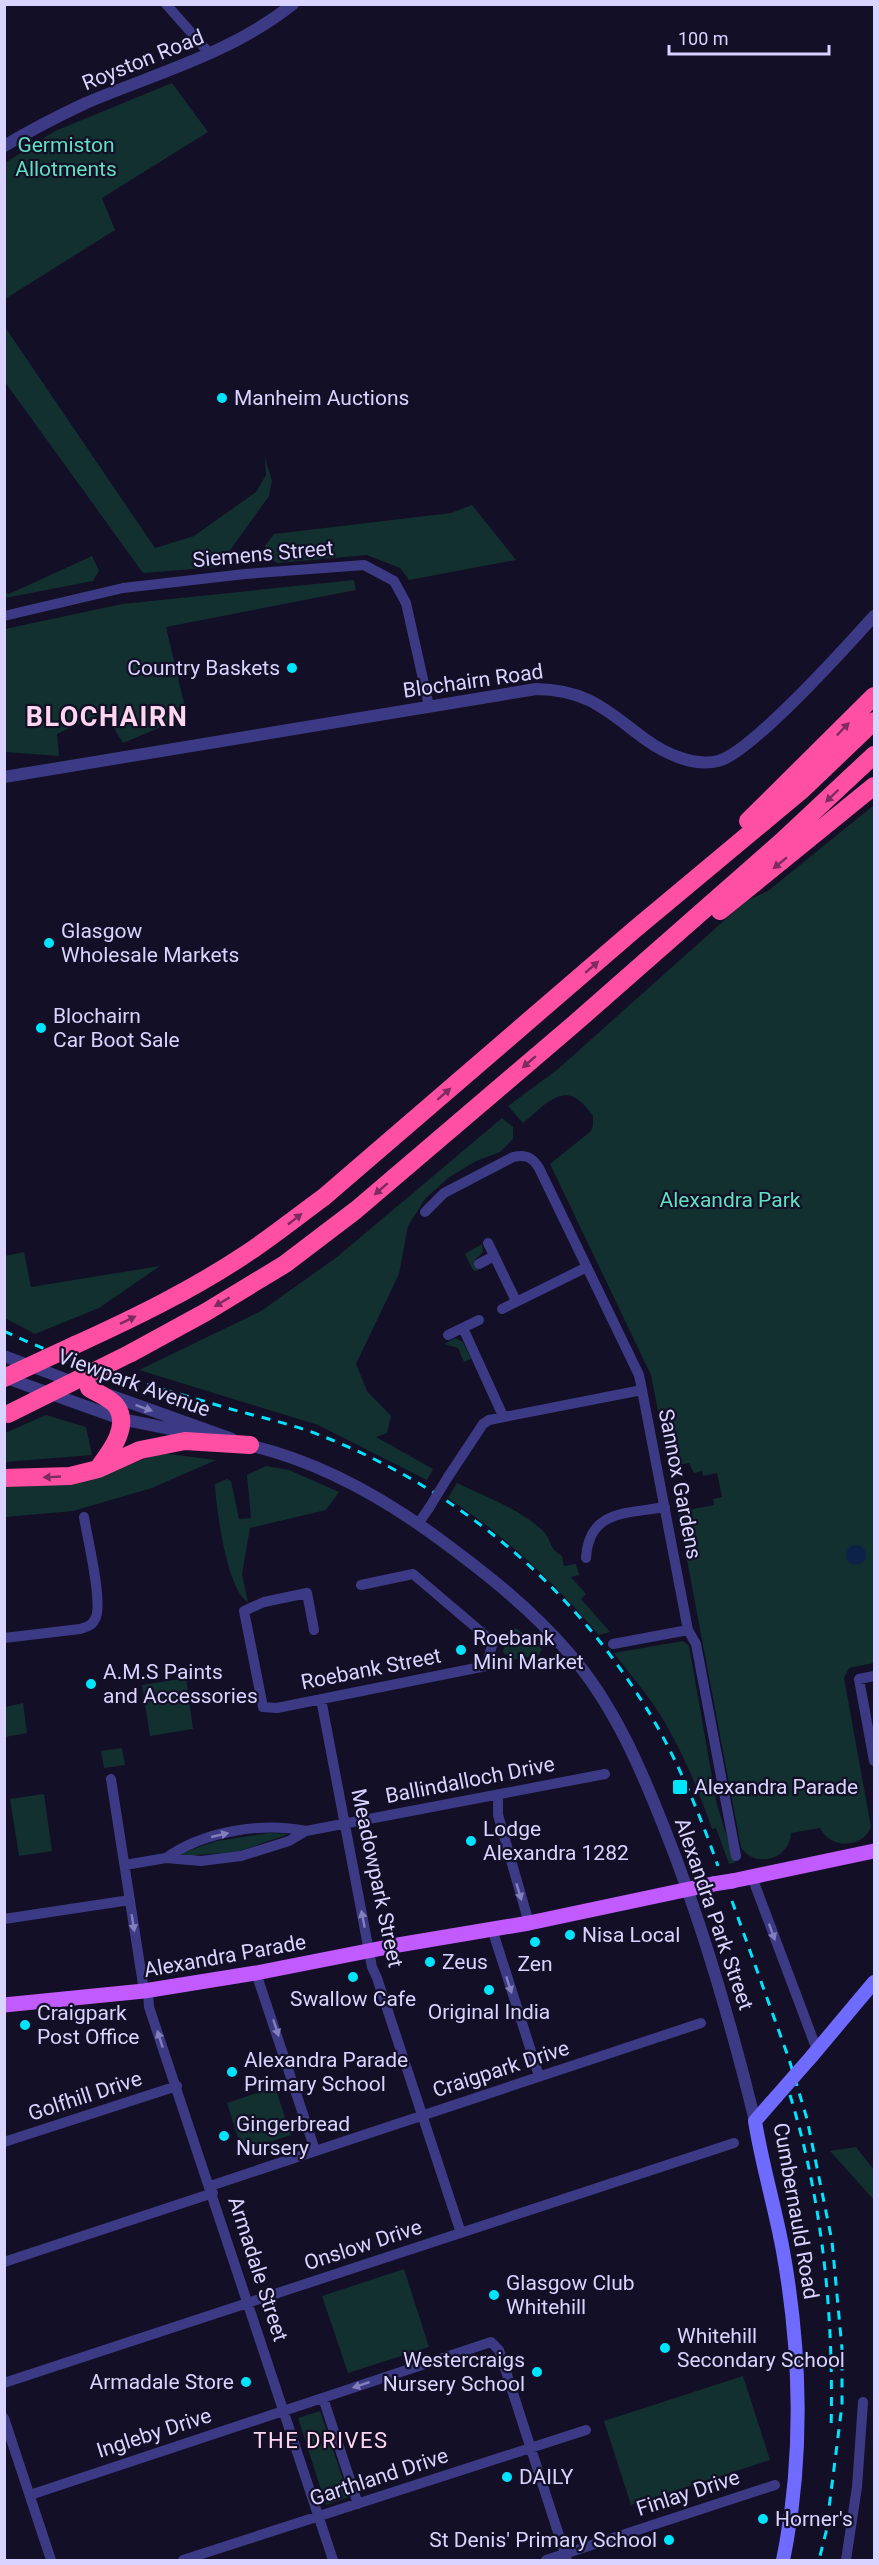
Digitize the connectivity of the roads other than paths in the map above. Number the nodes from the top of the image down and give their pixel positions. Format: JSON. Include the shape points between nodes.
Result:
{"nodes":[{"id":1,"x":166,"y":4,"type":"edge"},
{"id":2,"x":293,"y":4,"type":"edge"},
{"id":3,"x":210,"y":54,"type":"junction"},
{"id":4,"x":4,"y":146,"type":"edge"},
{"id":5,"x":4,"y":616,"type":"edge"},
{"id":6,"x":874,"y":616,"type":"edge"},
{"id":7,"x":874,"y":696,"type":"edge"},
{"id":8,"x":429,"y":706,"type":"junction"},
{"id":9,"x":874,"y":721,"type":"edge"},
{"id":10,"x":874,"y":755,"type":"edge"},
{"id":11,"x":4,"y":777,"type":"edge"},
{"id":12,"x":874,"y":786,"type":"edge"},
{"id":13,"x":634,"y":930,"type":"junction"},
{"id":14,"x":574,"y":1024,"type":"junction"},
{"id":15,"x":425,"y":1212,"type":"dead end"},
{"id":16,"x":488,"y":1243,"type":"dead end"},
{"id":17,"x":494,"y":1256,"type":"junction"},
{"id":18,"x":479,"y":1264,"type":"dead end"},
{"id":19,"x":587,"y":1267,"type":"junction"},
{"id":20,"x":516,"y":1301,"type":"junction"},
{"id":21,"x":502,"y":1309,"type":"dead end"},
{"id":22,"x":479,"y":1320,"type":"dead end"},
{"id":23,"x":463,"y":1328,"type":"junction"},
{"id":24,"x":448,"y":1335,"type":"dead end"},
{"id":25,"x":4,"y":1356,"type":"edge"},
{"id":26,"x":4,"y":1377,"type":"edge"},
{"id":27,"x":89,"y":1388,"type":"junction"},
{"id":28,"x":642,"y":1389,"type":"junction"},
{"id":29,"x":6,"y":1415,"type":"edge"},
{"id":30,"x":503,"y":1416,"type":"junction"},
{"id":31,"x":121,"y":1419,"type":"junction"},
{"id":32,"x":250,"y":1445,"type":"junction"},
{"id":33,"x":98,"y":1469,"type":"junction"},
{"id":34,"x":4,"y":1478,"type":"edge"},
{"id":35,"x":665,"y":1507,"type":"junction"},
{"id":36,"x":84,"y":1517,"type":"dead end"},
{"id":37,"x":418,"y":1524,"type":"junction"},
{"id":38,"x":586,"y":1558,"type":"dead end"},
{"id":39,"x":361,"y":1585,"type":"dead end"},
{"id":40,"x":314,"y":1630,"type":"dead end"},
{"id":41,"x":688,"y":1630,"type":"junction"},
{"id":42,"x":4,"y":1638,"type":"edge"},
{"id":43,"x":613,"y":1644,"type":"dead end"},
{"id":44,"x":874,"y":1676,"type":"edge"},
{"id":45,"x":321,"y":1699,"type":"junction"},
{"id":46,"x":874,"y":1761,"type":"edge"},
{"id":47,"x":605,"y":1774,"type":"dead end"},
{"id":48,"x":111,"y":1779,"type":"dead end"},
{"id":49,"x":498,"y":1795,"type":"junction"},
{"id":50,"x":345,"y":1824,"type":"junction"},
{"id":51,"x":306,"y":1831,"type":"junction"},
{"id":52,"x":874,"y":1851,"type":"edge"},
{"id":53,"x":736,"y":1856,"type":"dead end"},
{"id":54,"x":166,"y":1858,"type":"junction"},
{"id":55,"x":125,"y":1865,"type":"junction"},
{"id":56,"x":752,"y":1877,"type":"junction"},
{"id":57,"x":688,"y":1890,"type":"junction"},
{"id":58,"x":129,"y":1900,"type":"junction"},
{"id":59,"x":4,"y":1919,"type":"edge"},
{"id":60,"x":529,"y":1923,"type":"junction"},
{"id":61,"x":492,"y":1929,"type":"junction"},
{"id":62,"x":369,"y":1952,"type":"junction"},
{"id":63,"x":256,"y":1973,"type":"junction"},
{"id":64,"x":874,"y":1982,"type":"edge"},
{"id":65,"x":146,"y":1991,"type":"junction"},
{"id":66,"x":4,"y":2005,"type":"edge"},
{"id":67,"x":701,"y":2023,"type":"dead end"},
{"id":68,"x":814,"y":2053,"type":"junction"},
{"id":69,"x":538,"y":2076,"type":"junction"},
{"id":70,"x":177,"y":2086,"type":"junction"},
{"id":71,"x":422,"y":2115,"type":"junction"},
{"id":72,"x":755,"y":2121,"type":"junction"},
{"id":73,"x":4,"y":2142,"type":"edge"},
{"id":74,"x":734,"y":2143,"type":"dead end"},
{"id":75,"x":315,"y":2150,"type":"junction"},
{"id":76,"x":212,"y":2189,"type":"junction"},
{"id":77,"x":461,"y":2234,"type":"junction"},
{"id":78,"x":4,"y":2262,"type":"edge"},
{"id":79,"x":249,"y":2303,"type":"junction"},
{"id":80,"x":4,"y":2383,"type":"edge"},
{"id":81,"x":323,"y":2398,"type":"junction"},
{"id":82,"x":863,"y":2403,"type":"dead end"},
{"id":83,"x":283,"y":2411,"type":"junction"},
{"id":84,"x":4,"y":2418,"type":"edge"},
{"id":85,"x":586,"y":2430,"type":"dead end"},
{"id":86,"x":531,"y":2448,"type":"junction"},
{"id":87,"x":775,"y":2485,"type":"dead end"},
{"id":88,"x":30,"y":2495,"type":"junction"},
{"id":89,"x":358,"y":2504,"type":"junction"},
{"id":90,"x":318,"y":2517,"type":"junction"},
{"id":91,"x":566,"y":2557,"type":"edge"},
{"id":92,"x":51,"y":2560,"type":"edge"},
{"id":93,"x":183,"y":2560,"type":"edge"},
{"id":94,"x":333,"y":2560,"type":"edge"},
{"id":95,"x":546,"y":2560,"type":"edge"},
{"id":96,"x":783,"y":2560,"type":"edge"},
{"id":97,"x":846,"y":2560,"type":"edge"}],
"edges":[{"from":1,"to":3,"type":"street"},
{"from":2,"to":3,"type":"street","name":"Royston Road","via":[[242,40]]},
{"from":3,"to":4,"type":"street","name":"Royston Road","via":[[88,102]]},
{"from":5,"to":8,"type":"street","name":"Siemens Street","via":[[123,588],[364,564],[394,581],[406,603]]},
{"from":6,"to":8,"type":"street","name":"Blochairn Road","via":[[748,745],[718,761],[690,761],[658,748],[601,706],[558,689]]},
{"from":13,"to":7,"type":"highway","one_way":true},
{"from":8,"to":11,"type":"street","name":"Blochairn Road"},
{"from":9,"to":13,"type":"highway","via":[[803,789]]},
{"from":10,"to":14,"type":"highway","one_way":true},
{"from":12,"to":14,"type":"highway","one_way":true},
{"from":26,"to":13,"type":"highway","one_way":true,"bridge":true,"via":[[191,1288],[246,1255],[324,1197]]},
{"from":14,"to":29,"type":"highway","one_way":true,"bridge":true,"via":[[356,1210],[285,1264],[131,1353]]},
{"from":15,"to":19,"type":"street","name":"Sannox Gardens","via":[[444,1193],[522,1155],[535,1161]]},
{"from":16,"to":17,"type":"street"},
{"from":17,"to":18,"type":"street"},
{"from":17,"to":20,"type":"street"},
{"from":19,"to":20,"type":"street"},
{"from":19,"to":28,"type":"street","name":"Sannox Gardens","via":[[639,1375]]},
{"from":20,"to":21,"type":"street"},
{"from":22,"to":23,"type":"street"},
{"from":23,"to":24,"type":"street"},
{"from":23,"to":30,"type":"street"},
{"from":25,"to":27,"type":"street","name":"Viewpark Avenue"},
{"from":26,"to":31,"type":"street","name":"Viewpark Avenue"},
{"from":27,"to":31,"type":"highway","via":[[116,1406]]},
{"from":27,"to":32,"type":"street","name":"Viewpark Avenue","one_way":true},
{"from":28,"to":30,"type":"street"},
{"from":28,"to":35,"type":"street","name":"Sannox Gardens"},
{"from":30,"to":37,"type":"street","bridge":true,"via":[[483,1424]]},
{"from":31,"to":32,"type":"street","name":"Viewpark Avenue"},
{"from":31,"to":33,"type":"highway","via":[[116,1444]]},
{"from":32,"to":33,"type":"highway","via":[[185,1441],[140,1450]]},
{"from":32,"to":37,"type":"street","name":"Viewpark Avenue","via":[[297,1458],[348,1481]]},
{"from":33,"to":34,"type":"highway","one_way":true,"via":[[70,1476]]},
{"from":35,"to":38,"type":"street","via":[[610,1517],[599,1523],[587,1544]]},
{"from":35,"to":41,"type":"street","name":"Sannox Gardens"},
{"from":36,"to":42,"type":"street","via":[[98,1603],[95,1620],[80,1629]]},
{"from":37,"to":57,"type":"street","name":"Alexandra Park Street","via":[[509,1593],[570,1654],[621,1730]]},
{"from":39,"to":45,"type":"street","name":"Roebank Street","via":[[413,1574],[493,1641],[486,1666]]},
{"from":40,"to":45,"type":"street","name":"Roebank Street","via":[[307,1593],[264,1602],[244,1611],[263,1707]]},
{"from":41,"to":43,"type":"street"},
{"from":41,"to":53,"type":"street","name":"Sannox Gardens","via":[[696,1644]]},
{"from":44,"to":46,"type":"street","via":[[859,1679]]},
{"from":45,"to":50,"type":"street","name":"Meadowpark Street"},
{"from":47,"to":49,"type":"street","name":"Ballindalloch Drive"},
{"from":48,"to":55,"type":"street","name":"Armadale Street"},
{"from":49,"to":50,"type":"street","name":"Ballindalloch Drive"},
{"from":49,"to":60,"type":"street","one_way":true,"via":[[498,1815]]},
{"from":50,"to":51,"type":"street","name":"Ballindalloch Drive"},
{"from":62,"to":50,"type":"street","name":"Meadowpark Street","one_way":true},
{"from":51,"to":54,"type":"street","name":"Ballindalloch Drive","via":[[289,1841],[241,1856],[201,1861]]},
{"from":54,"to":51,"type":"street","name":"Ballindalloch Drive","one_way":true,"via":[[180,1848],[221,1835],[264,1828]]},
{"from":52,"to":56,"type":"main road","name":"Alexandra Parade"},
{"from":54,"to":55,"type":"street","name":"Ballindalloch Drive"},
{"from":55,"to":58,"type":"street","name":"Armadale Street"},
{"from":56,"to":57,"type":"main road","name":"Alexandra Parade","bridge":true},
{"from":56,"to":68,"type":"street","one_way":true},
{"from":57,"to":60,"type":"main road","name":"Alexandra Parade"},
{"from":57,"to":72,"type":"street","name":"Alexandra Park Street","via":[[729,2014]]},
{"from":58,"to":59,"type":"street"},
{"from":58,"to":65,"type":"street","name":"Armadale Street","one_way":true},
{"from":60,"to":61,"type":"main road","name":"Alexandra Parade"},
{"from":61,"to":62,"type":"main road","name":"Alexandra Parade"},
{"from":61,"to":69,"type":"street","one_way":true},
{"from":62,"to":63,"type":"main road","name":"Alexandra Parade"},
{"from":62,"to":71,"type":"street","name":"Meadowpark Street"},
{"from":63,"to":65,"type":"main road","name":"Alexandra Parade"},
{"from":63,"to":75,"type":"street","one_way":true},
{"from":64,"to":68,"type":"main road","name":"Cumbernauld Road"},
{"from":65,"to":66,"type":"main road","name":"Alexandra Parade"},
{"from":70,"to":65,"type":"street","name":"Armadale Street","one_way":true},
{"from":67,"to":69,"type":"street","name":"Craigpark Drive"},
{"from":68,"to":72,"type":"main road","name":"Cumbernauld Road","bridge":true},
{"from":69,"to":71,"type":"street","name":"Craigpark Drive"},
{"from":70,"to":73,"type":"street","name":"Golfhill Drive"},
{"from":70,"to":76,"type":"street","name":"Armadale Street"},
{"from":71,"to":75,"type":"street","name":"Craigpark Drive"},
{"from":71,"to":77,"type":"street","name":"Meadowpark Street"},
{"from":72,"to":96,"type":"main road","name":"Cumbernauld Road","via":[[783,2250],[796,2361],[794,2480]]},
{"from":74,"to":77,"type":"street","name":"Onslow Drive"},
{"from":75,"to":76,"type":"street","name":"Craigpark Drive"},
{"from":76,"to":78,"type":"street","name":"Craigpark Drive"},
{"from":76,"to":79,"type":"street","name":"Armadale Street"},
{"from":77,"to":79,"type":"street","name":"Onslow Drive"},
{"from":79,"to":80,"type":"street","name":"Onslow Drive"},
{"from":79,"to":83,"type":"street","name":"Armadale Street"},
{"from":81,"to":83,"type":"street","name":"Ingleby Drive"},
{"from":86,"to":81,"type":"street","name":"Ingleby Drive","one_way":true,"via":[[496,2344],[491,2342]]},
{"from":81,"to":89,"type":"street"},
{"from":82,"to":97,"type":"street","via":[[857,2487]]},
{"from":83,"to":88,"type":"street","name":"Ingleby Drive"},
{"from":83,"to":90,"type":"street","name":"Armadale Street"},
{"from":84,"to":88,"type":"street"},
{"from":85,"to":86,"type":"street","name":"Garthland Drive"},
{"from":86,"to":89,"type":"street","name":"Garthland Drive"},
{"from":86,"to":91,"type":"street"},
{"from":87,"to":91,"type":"street","name":"Finlay Drive"},
{"from":88,"to":92,"type":"street"},
{"from":89,"to":90,"type":"street","name":"Garthland Drive"},
{"from":90,"to":93,"type":"street","name":"Garthland Drive"},
{"from":90,"to":94,"type":"street","name":"Armadale Street"},
{"from":91,"to":95,"type":"street","name":"Finlay Drive"}]}
